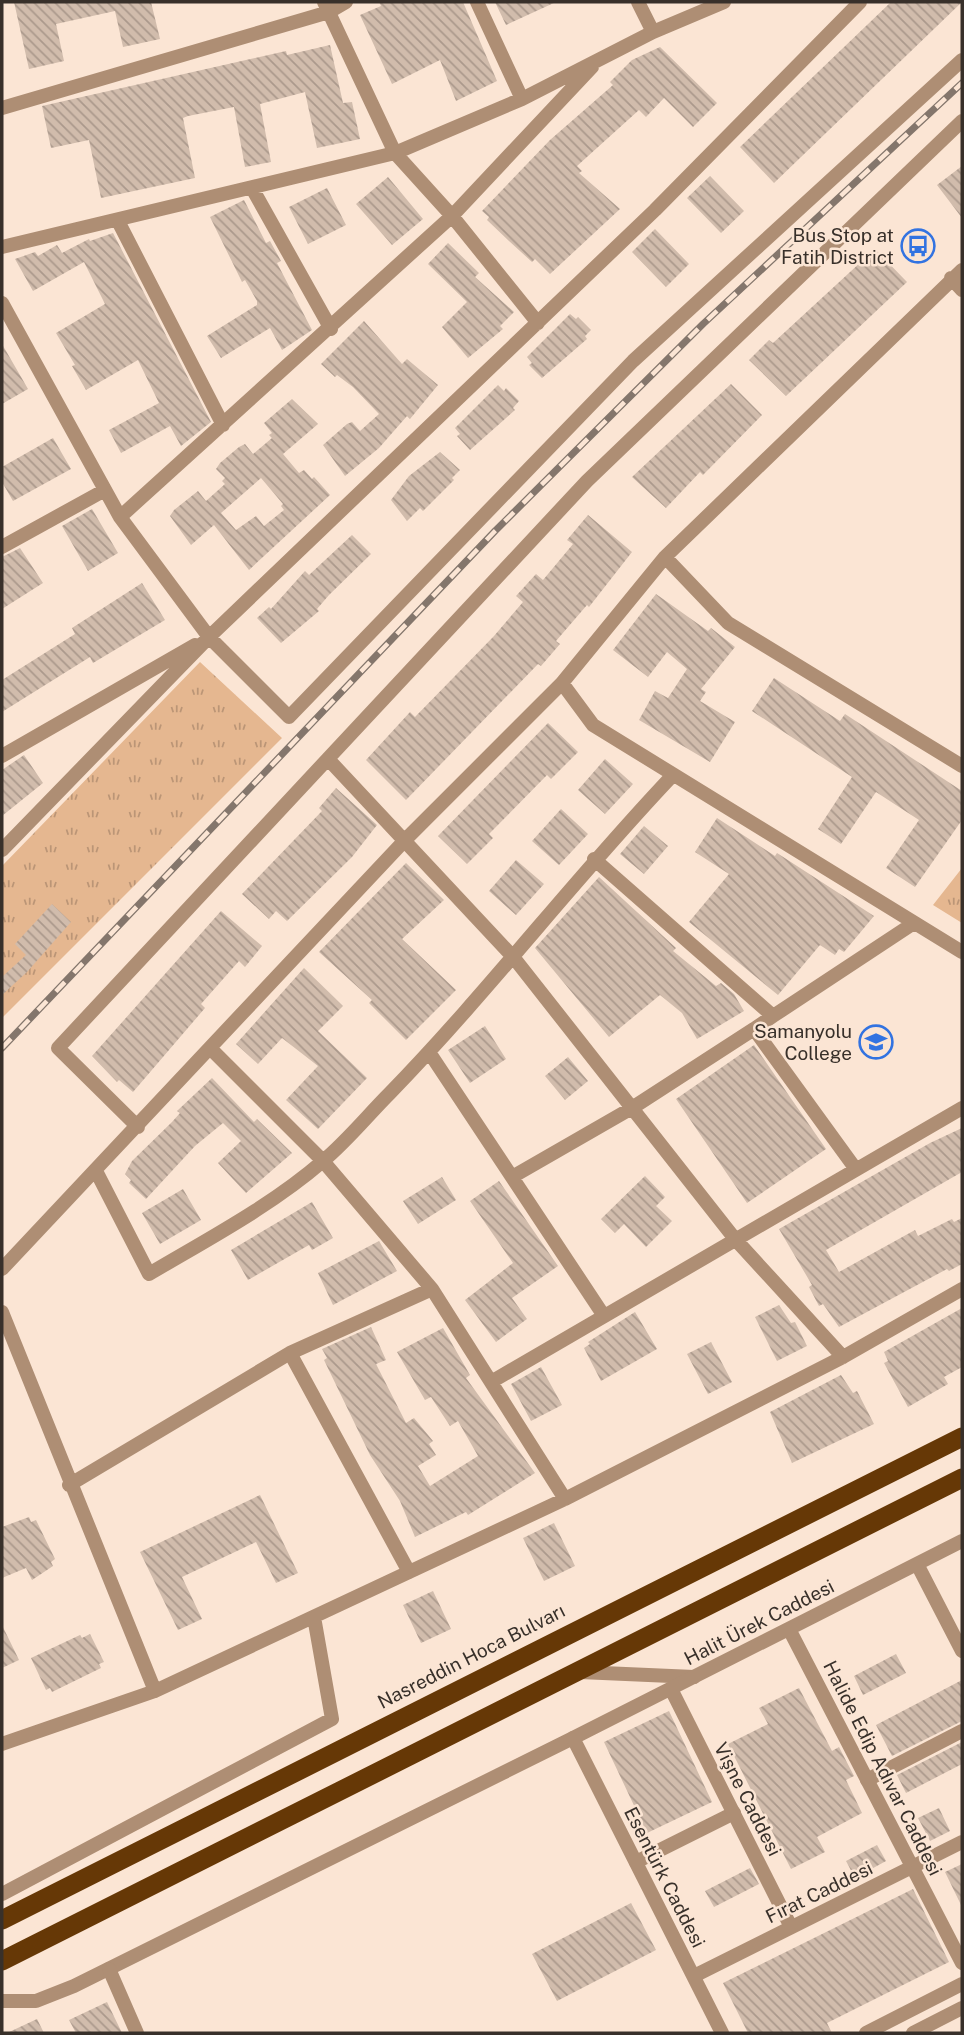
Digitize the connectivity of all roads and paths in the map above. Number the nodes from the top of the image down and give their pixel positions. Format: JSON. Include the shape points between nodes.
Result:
{"nodes":[{"id":1,"x":345,"y":2,"type":"edge"},
{"id":2,"x":477,"y":2,"type":"edge"},
{"id":3,"x":638,"y":2,"type":"edge"},
{"id":4,"x":724,"y":2,"type":"edge"},
{"id":5,"x":860,"y":2,"type":"edge"},
{"id":6,"x":327,"y":7,"type":"edge"},
{"id":7,"x":653,"y":33,"type":"junction"},
{"id":8,"x":962,"y":60,"type":"edge"},
{"id":9,"x":598,"y":61,"type":"junction"},
{"id":10,"x":522,"y":99,"type":"junction"},
{"id":11,"x":2,"y":108,"type":"edge"},
{"id":12,"x":962,"y":121,"type":"edge"},
{"id":13,"x":395,"y":153,"type":"junction"},
{"id":14,"x":251,"y":188,"type":"junction"},
{"id":15,"x":452,"y":216,"type":"junction"},
{"id":16,"x":118,"y":221,"type":"junction"},
{"id":17,"x":2,"y":247,"type":"edge"},
{"id":18,"x":957,"y":274,"type":"edge"},
{"id":19,"x":962,"y":290,"type":"edge"},
{"id":20,"x":2,"y":303,"type":"edge"},
{"id":21,"x":538,"y":323,"type":"junction"},
{"id":22,"x":8,"y":329,"type":"edge"},
{"id":23,"x":331,"y":329,"type":"junction"},
{"id":24,"x":223,"y":425,"type":"junction"},
{"id":25,"x":105,"y":490,"type":"junction"},
{"id":26,"x":120,"y":517,"type":"junction"},
{"id":27,"x":2,"y":547,"type":"edge"},
{"id":28,"x":665,"y":557,"type":"junction"},
{"id":29,"x":209,"y":637,"type":"junction"},
{"id":30,"x":562,"y":683,"type":"junction"},
{"id":31,"x":2,"y":756,"type":"edge"},
{"id":32,"x":328,"y":759,"type":"junction"},
{"id":33,"x":962,"y":766,"type":"edge"},
{"id":34,"x":673,"y":775,"type":"junction"},
{"id":35,"x":406,"y":839,"type":"junction"},
{"id":36,"x":2,"y":849,"type":"edge"},
{"id":37,"x":594,"y":859,"type":"junction"},
{"id":38,"x":914,"y":923,"type":"junction"},
{"id":39,"x":962,"y":952,"type":"edge"},
{"id":40,"x":514,"y":958,"type":"junction"},
{"id":41,"x":773,"y":1016,"type":"junction"},
{"id":42,"x":754,"y":1029,"type":"junction"},
{"id":43,"x":211,"y":1049,"type":"junction"},
{"id":44,"x":429,"y":1052,"type":"junction"},
{"id":45,"x":632,"y":1108,"type":"junction"},
{"id":46,"x":962,"y":1108,"type":"edge"},
{"id":47,"x":138,"y":1127,"type":"junction"},
{"id":48,"x":323,"y":1161,"type":"junction"},
{"id":49,"x":855,"y":1168,"type":"junction"},
{"id":50,"x":96,"y":1171,"type":"junction"},
{"id":51,"x":512,"y":1177,"type":"junction"},
{"id":52,"x":736,"y":1239,"type":"junction"},
{"id":53,"x":2,"y":1269,"type":"edge"},
{"id":54,"x":432,"y":1289,"type":"junction"},
{"id":55,"x":962,"y":1289,"type":"edge"},
{"id":56,"x":2,"y":1312,"type":"edge"},
{"id":57,"x":604,"y":1316,"type":"junction"},
{"id":58,"x":289,"y":1353,"type":"junction"},
{"id":59,"x":843,"y":1357,"type":"junction"},
{"id":60,"x":491,"y":1382,"type":"junction"},
{"id":61,"x":962,"y":1437,"type":"edge"},
{"id":62,"x":962,"y":1478,"type":"edge"},
{"id":63,"x":69,"y":1485,"type":"junction"},
{"id":64,"x":565,"y":1499,"type":"junction"},
{"id":65,"x":962,"y":1541,"type":"edge"},
{"id":66,"x":916,"y":1564,"type":"junction"},
{"id":67,"x":408,"y":1572,"type":"junction"},
{"id":68,"x":314,"y":1617,"type":"junction"},
{"id":69,"x":789,"y":1629,"type":"junction"},
{"id":70,"x":962,"y":1651,"type":"edge"},
{"id":71,"x":580,"y":1672,"type":"junction"},
{"id":72,"x":694,"y":1677,"type":"junction"},
{"id":73,"x":671,"y":1689,"type":"junction"},
{"id":74,"x":155,"y":1692,"type":"junction"},
{"id":75,"x":962,"y":1731,"type":"edge"},
{"id":76,"x":573,"y":1738,"type":"junction"},
{"id":77,"x":2,"y":1744,"type":"edge"},
{"id":78,"x":867,"y":1780,"type":"junction"},
{"id":79,"x":734,"y":1813,"type":"junction"},
{"id":80,"x":962,"y":1842,"type":"edge"},
{"id":81,"x":636,"y":1862,"type":"junction"},
{"id":82,"x":913,"y":1867,"type":"junction"},
{"id":83,"x":2,"y":1894,"type":"edge"},
{"id":84,"x":2,"y":1920,"type":"edge"},
{"id":85,"x":791,"y":1927,"type":"junction"},
{"id":86,"x":2,"y":1961,"type":"edge"},
{"id":87,"x":962,"y":1963,"type":"edge"},
{"id":88,"x":109,"y":1969,"type":"junction"},
{"id":89,"x":694,"y":1976,"type":"junction"},
{"id":90,"x":962,"y":1984,"type":"edge"},
{"id":91,"x":2,"y":2001,"type":"edge"},
{"id":92,"x":962,"y":2008,"type":"edge"},
{"id":93,"x":136,"y":2033,"type":"edge"},
{"id":94,"x":722,"y":2033,"type":"edge"},
{"id":95,"x":866,"y":2033,"type":"edge"},
{"id":96,"x":913,"y":2033,"type":"edge"}],
"edges":[{"from":1,"to":6,"type":"street"},
{"from":2,"to":10,"type":"street"},
{"from":3,"to":7,"type":"street"},
{"from":4,"to":7,"type":"street"},
{"from":5,"to":21,"type":"street"},
{"from":6,"to":11,"type":"street"},
{"from":6,"to":13,"type":"street"},
{"from":7,"to":9,"type":"street"},
{"from":8,"to":29,"type":"street","via":[[633,361],[289,718]]},
{"from":9,"to":10,"type":"street"},
{"from":9,"to":15,"type":"street"},
{"from":10,"to":13,"type":"street"},
{"from":12,"to":32,"type":"street","via":[[587,481]]},
{"from":13,"to":14,"type":"street"},
{"from":13,"to":15,"type":"street"},
{"from":14,"to":16,"type":"street"},
{"from":14,"to":23,"type":"street"},
{"from":15,"to":21,"type":"street"},
{"from":15,"to":23,"type":"street"},
{"from":16,"to":17,"type":"street"},
{"from":16,"to":24,"type":"street"},
{"from":18,"to":19,"type":"street"},
{"from":18,"to":28,"type":"street"},
{"from":20,"to":22,"type":"street"},
{"from":21,"to":29,"type":"street"},
{"from":22,"to":25,"type":"street"},
{"from":23,"to":24,"type":"street"},
{"from":24,"to":26,"type":"street"},
{"from":25,"to":26,"type":"street"},
{"from":25,"to":27,"type":"street"},
{"from":26,"to":29,"type":"street"},
{"from":28,"to":30,"type":"street"},
{"from":28,"to":33,"type":"street","via":[[728,623]]},
{"from":29,"to":31,"type":"street"},
{"from":29,"to":36,"type":"street"},
{"from":30,"to":34,"type":"street","via":[[593,725]]},
{"from":30,"to":35,"type":"street"},
{"from":32,"to":35,"type":"street"},
{"from":32,"to":47,"type":"street","via":[[58,1048]]},
{"from":34,"to":37,"type":"street"},
{"from":34,"to":38,"type":"street"},
{"from":35,"to":40,"type":"street"},
{"from":35,"to":43,"type":"street"},
{"from":37,"to":40,"type":"street"},
{"from":37,"to":41,"type":"street"},
{"from":38,"to":39,"type":"street"},
{"from":38,"to":41,"type":"street"},
{"from":40,"to":44,"type":"street"},
{"from":40,"to":45,"type":"street"},
{"from":41,"to":42,"type":"street"},
{"from":42,"to":45,"type":"street"},
{"from":42,"to":49,"type":"street"},
{"from":43,"to":47,"type":"street"},
{"from":43,"to":48,"type":"street"},
{"from":44,"to":48,"type":"street"},
{"from":44,"to":51,"type":"street"},
{"from":45,"to":51,"type":"street"},
{"from":45,"to":52,"type":"street"},
{"from":46,"to":49,"type":"street"},
{"from":47,"to":50,"type":"street"},
{"from":48,"to":50,"type":"street","via":[[249,1216],[149,1274]]},
{"from":48,"to":54,"type":"street"},
{"from":49,"to":52,"type":"street"},
{"from":50,"to":53,"type":"street"},
{"from":51,"to":57,"type":"street"},
{"from":52,"to":57,"type":"street"},
{"from":52,"to":59,"type":"street"},
{"from":54,"to":58,"type":"street"},
{"from":54,"to":60,"type":"street"},
{"from":55,"to":59,"type":"street"},
{"from":56,"to":63,"type":"street"},
{"from":57,"to":60,"type":"street"},
{"from":58,"to":63,"type":"street"},
{"from":58,"to":67,"type":"street"},
{"from":59,"to":64,"type":"street"},
{"from":60,"to":64,"type":"street"},
{"from":61,"to":84,"type":"highway","name":"Nasreddin Hoca Bulvarı"},
{"from":62,"to":71,"type":"highway"},
{"from":63,"to":74,"type":"street"},
{"from":64,"to":67,"type":"street"},
{"from":65,"to":66,"type":"street","name":"Halit Ürek Caddesi"},
{"from":66,"to":69,"type":"street","name":"Halit Ürek Caddesi"},
{"from":66,"to":70,"type":"street"},
{"from":67,"to":68,"type":"street"},
{"from":68,"to":74,"type":"street"},
{"from":68,"to":83,"type":"street","via":[[332,1718]]},
{"from":69,"to":72,"type":"street","name":"Halit Ürek Caddesi"},
{"from":69,"to":78,"type":"street","name":"Halide Edip Adıvar Caddesi"},
{"from":71,"to":72,"type":"street"},
{"from":71,"to":86,"type":"highway"},
{"from":72,"to":73,"type":"street","name":"Halit Ürek Caddesi"},
{"from":73,"to":76,"type":"street","name":"Halit Ürek Caddesi"},
{"from":73,"to":79,"type":"street","name":"Vişne Caddesi"},
{"from":74,"to":77,"type":"street"},
{"from":75,"to":78,"type":"street"},
{"from":76,"to":81,"type":"street","name":"Esentürk Caddesi"},
{"from":76,"to":88,"type":"street","name":"Halit Ürek Caddesi"},
{"from":78,"to":82,"type":"street","name":"Halide Edip Adıvar Caddesi"},
{"from":79,"to":81,"type":"street"},
{"from":79,"to":85,"type":"street","name":"Vişne Caddesi"},
{"from":80,"to":82,"type":"street","name":"Fırat Caddesi"},
{"from":81,"to":89,"type":"street","name":"Esentürk Caddesi"},
{"from":82,"to":85,"type":"street","name":"Fırat Caddesi"},
{"from":82,"to":87,"type":"street","name":"Halide Edip Adıvar Caddesi"},
{"from":85,"to":89,"type":"street","name":"Fırat Caddesi"},
{"from":88,"to":91,"type":"street","name":"Halit Ürek Caddesi","via":[[36,2001]]},
{"from":88,"to":93,"type":"street"},
{"from":89,"to":94,"type":"street","name":"Esentürk Caddesi"},
{"from":90,"to":95,"type":"street"},
{"from":92,"to":96,"type":"street"}]}
